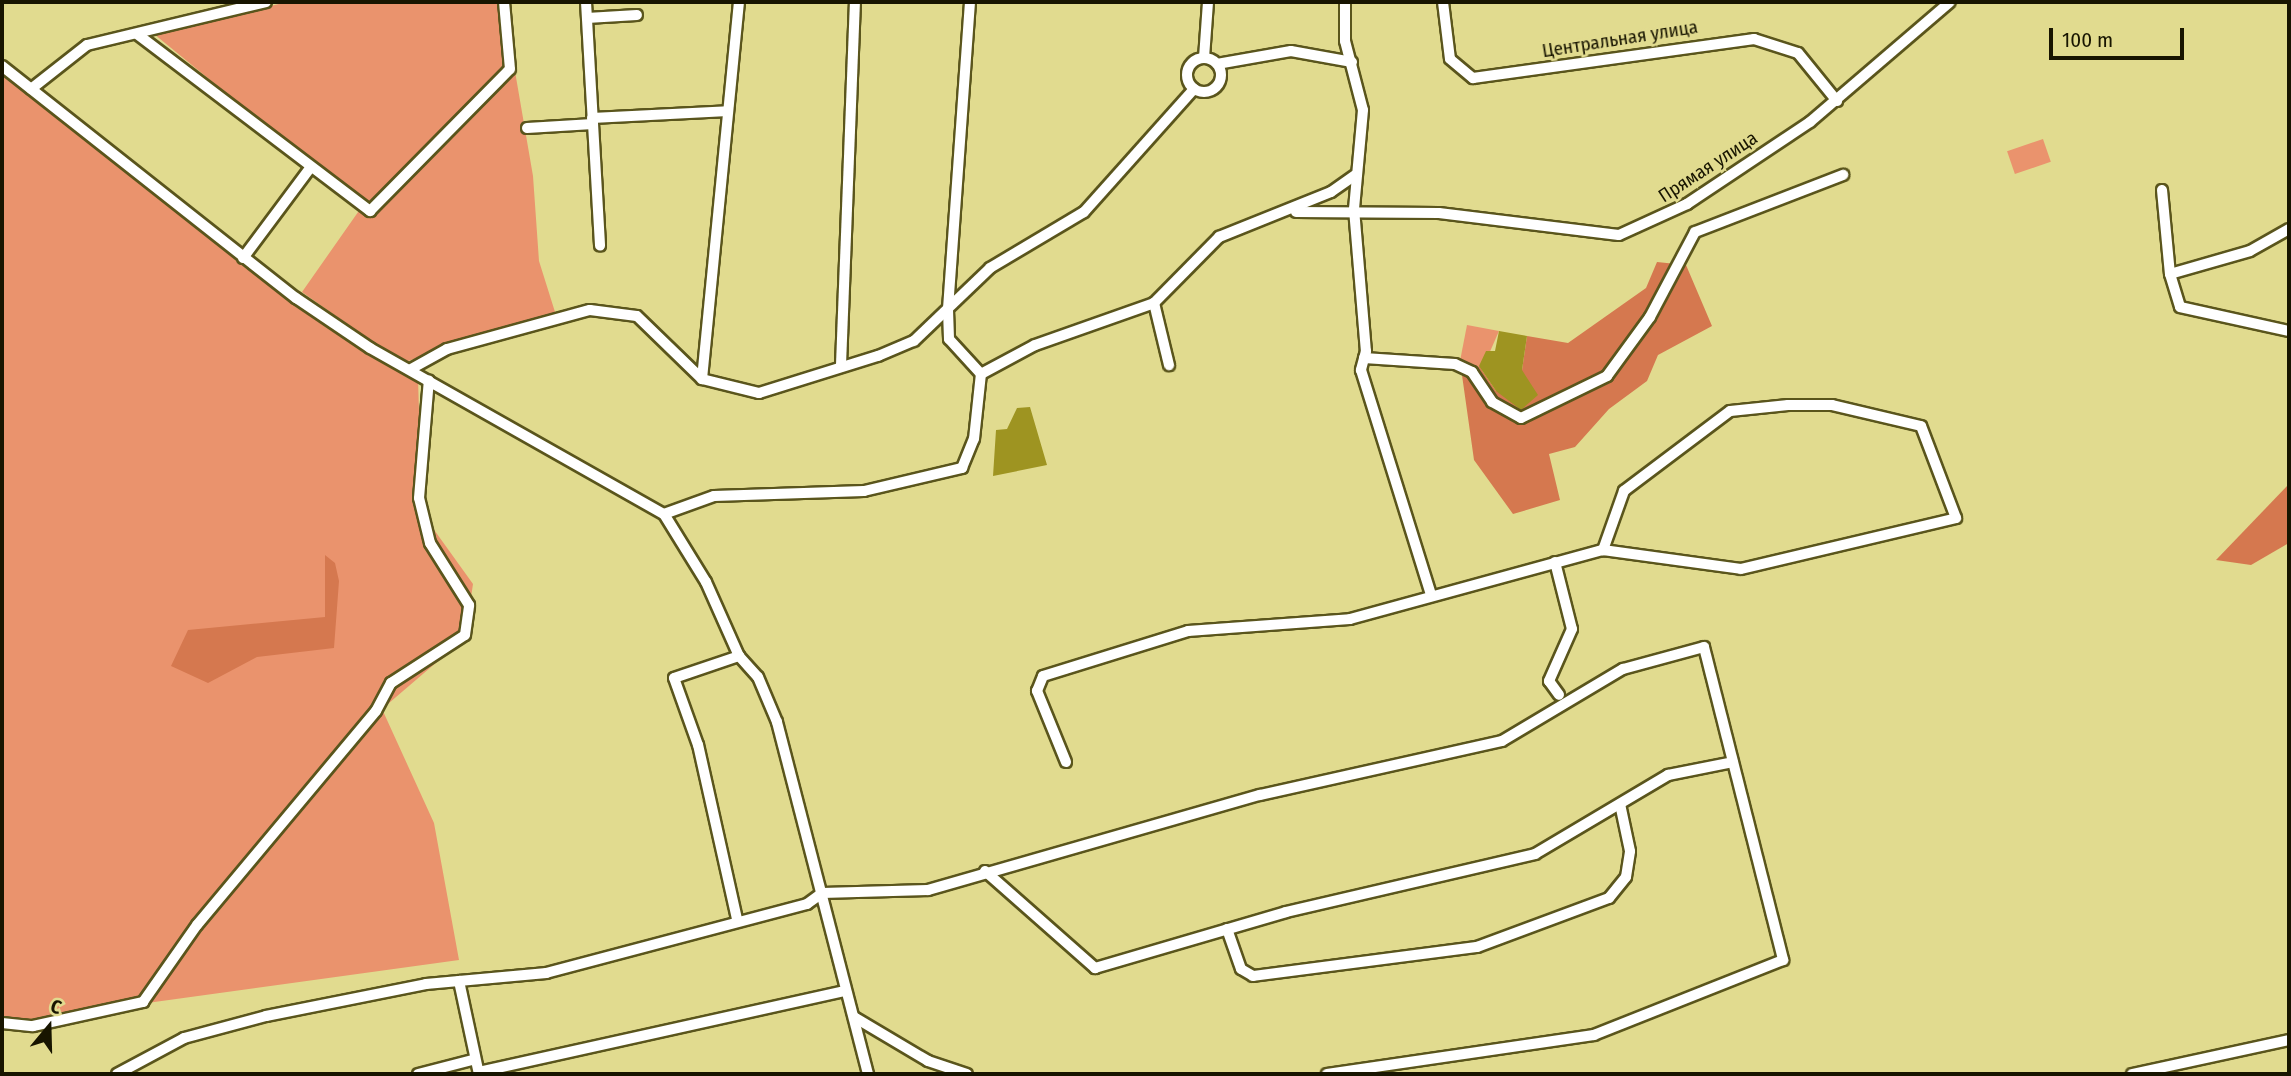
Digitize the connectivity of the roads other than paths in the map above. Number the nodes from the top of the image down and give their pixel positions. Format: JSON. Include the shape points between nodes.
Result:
{"nodes":[{"id":1,"x":266,"y":2,"type":"edge"},
{"id":2,"x":504,"y":2,"type":"edge"},
{"id":3,"x":586,"y":2,"type":"edge"},
{"id":4,"x":739,"y":2,"type":"edge"},
{"id":5,"x":855,"y":2,"type":"edge"},
{"id":6,"x":970,"y":2,"type":"edge"},
{"id":7,"x":1208,"y":2,"type":"edge"},
{"id":8,"x":1345,"y":2,"type":"edge"},
{"id":9,"x":1443,"y":2,"type":"edge"},
{"id":10,"x":1950,"y":2,"type":"edge"},
{"id":11,"x":637,"y":15,"type":"dead end"},
{"id":12,"x":587,"y":18,"type":"junction"},
{"id":13,"x":137,"y":33,"type":"junction"},
{"id":14,"x":1204,"y":58,"type":"junction"},
{"id":15,"x":1352,"y":62,"type":"junction"},
{"id":16,"x":1217,"y":64,"type":"junction"},
{"id":17,"x":2,"y":66,"type":"edge"},
{"id":18,"x":31,"y":89,"type":"junction"},
{"id":19,"x":1194,"y":89,"type":"junction"},
{"id":20,"x":1837,"y":101,"type":"junction"},
{"id":21,"x":728,"y":111,"type":"junction"},
{"id":22,"x":593,"y":121,"type":"junction"},
{"id":23,"x":527,"y":128,"type":"dead end"},
{"id":24,"x":310,"y":168,"type":"junction"},
{"id":25,"x":1355,"y":175,"type":"junction"},
{"id":26,"x":1843,"y":176,"type":"dead end"},
{"id":27,"x":2162,"y":190,"type":"dead end"},
{"id":28,"x":1354,"y":209,"type":"junction"},
{"id":29,"x":1276,"y":215,"type":"junction"},
{"id":30,"x":2289,"y":229,"type":"edge"},
{"id":31,"x":600,"y":246,"type":"dead end"},
{"id":32,"x":243,"y":258,"type":"junction"},
{"id":33,"x":2169,"y":274,"type":"junction"},
{"id":34,"x":1154,"y":303,"type":"junction"},
{"id":35,"x":948,"y":310,"type":"junction"},
{"id":36,"x":2289,"y":331,"type":"edge"},
{"id":37,"x":1364,"y":358,"type":"junction"},
{"id":38,"x":841,"y":365,"type":"junction"},
{"id":39,"x":1169,"y":365,"type":"dead end"},
{"id":40,"x":411,"y":369,"type":"junction"},
{"id":41,"x":981,"y":374,"type":"junction"},
{"id":42,"x":702,"y":379,"type":"junction"},
{"id":43,"x":429,"y":380,"type":"junction"},
{"id":44,"x":664,"y":514,"type":"junction"},
{"id":45,"x":1602,"y":550,"type":"junction"},
{"id":46,"x":1555,"y":562,"type":"junction"},
{"id":47,"x":1431,"y":595,"type":"junction"},
{"id":48,"x":740,"y":656,"type":"junction"},
{"id":49,"x":1559,"y":695,"type":"dead end"},
{"id":50,"x":1066,"y":762,"type":"dead end"},
{"id":51,"x":1733,"y":762,"type":"junction"},
{"id":52,"x":1620,"y":804,"type":"junction"},
{"id":53,"x":985,"y":871,"type":"junction"},
{"id":54,"x":822,"y":894,"type":"junction"},
{"id":55,"x":737,"y":919,"type":"junction"},
{"id":56,"x":1227,"y":929,"type":"junction"},
{"id":57,"x":459,"y":981,"type":"junction"},
{"id":58,"x":845,"y":991,"type":"junction"},
{"id":59,"x":854,"y":1017,"type":"junction"},
{"id":60,"x":2,"y":1023,"type":"edge"},
{"id":61,"x":2289,"y":1040,"type":"edge"},
{"id":62,"x":472,"y":1060,"type":"junction"},
{"id":63,"x":479,"y":1073,"type":"edge"},
{"id":64,"x":117,"y":1074,"type":"edge"},
{"id":65,"x":418,"y":1074,"type":"edge"},
{"id":66,"x":868,"y":1074,"type":"edge"},
{"id":67,"x":967,"y":1074,"type":"edge"},
{"id":68,"x":1327,"y":1074,"type":"edge"},
{"id":69,"x":2132,"y":1074,"type":"edge"}],
"edges":[{"from":1,"to":13,"type":"street"},
{"from":2,"to":24,"type":"street","via":[[510,69],[370,211]]},
{"from":3,"to":12,"type":"street"},
{"from":4,"to":21,"type":"street"},
{"from":5,"to":38,"type":"street"},
{"from":6,"to":35,"type":"street"},
{"from":7,"to":14,"type":"street"},
{"from":8,"to":15,"type":"street"},
{"from":9,"to":20,"type":"street","name":"Центральная улица","via":[[1450,59],[1473,78],[1754,39],[1798,53]]},
{"from":10,"to":20,"type":"street","name":"Прямая улица"},
{"from":11,"to":12,"type":"street"},
{"from":12,"to":22,"type":"street"},
{"from":13,"to":18,"type":"street","via":[[87,46]]},
{"from":13,"to":24,"type":"street"},
{"from":14,"to":16,"type":"street"},
{"from":14,"to":19,"type":"street","via":[[1188,70]]},
{"from":15,"to":16,"type":"street","via":[[1291,51]]},
{"from":15,"to":25,"type":"street","via":[[1363,110]]},
{"from":16,"to":19,"type":"street","via":[[1219,84],[1205,92]]},
{"from":17,"to":18,"type":"street"},
{"from":18,"to":32,"type":"street"},
{"from":19,"to":35,"type":"street","via":[[1084,212],[990,268]]},
{"from":20,"to":28,"type":"street","name":"Прямая улица","via":[[1688,204],[1619,235],[1439,213]]},
{"from":21,"to":22,"type":"street"},
{"from":21,"to":42,"type":"street"},
{"from":22,"to":23,"type":"street"},
{"from":22,"to":31,"type":"street"},
{"from":24,"to":32,"type":"street"},
{"from":25,"to":28,"type":"street"},
{"from":25,"to":29,"type":"street"},
{"from":26,"to":37,"type":"street","via":[[1707,224],[1684,246],[1650,317],[1607,376],[1521,418],[1492,402],[1472,372],[1455,364]]},
{"from":27,"to":33,"type":"street"},
{"from":28,"to":29,"type":"street","name":"Прямая улица"},
{"from":28,"to":37,"type":"street"},
{"from":29,"to":34,"type":"street","via":[[1219,237]]},
{"from":30,"to":33,"type":"street","via":[[2250,251]]},
{"from":32,"to":40,"type":"street"},
{"from":33,"to":36,"type":"street","via":[[2180,307],[2196,315]]},
{"from":34,"to":39,"type":"street"},
{"from":34,"to":41,"type":"street","via":[[1035,345]]},
{"from":35,"to":38,"type":"street","via":[[914,341]]},
{"from":35,"to":41,"type":"street","via":[[949,339]]},
{"from":37,"to":47,"type":"street","via":[[1370,411]]},
{"from":38,"to":42,"type":"street","via":[[759,393]]},
{"from":40,"to":42,"type":"street","via":[[447,349],[590,310],[637,316]]},
{"from":40,"to":43,"type":"street"},
{"from":41,"to":44,"type":"street","via":[[974,439],[962,468],[864,491],[714,496]]},
{"from":43,"to":44,"type":"street"},
{"from":43,"to":60,"type":"street","via":[[419,498],[430,542],[469,605],[465,635],[391,683],[376,711],[205,914],[144,1002],[33,1027]]},
{"from":44,"to":48,"type":"street","via":[[706,582]]},
{"from":45,"to":45,"type":"street","via":[[1624,491],[1730,411],[1787,405],[1832,405],[1921,426],[1956,518],[1741,569]]},
{"from":45,"to":46,"type":"street"},
{"from":46,"to":47,"type":"street"},
{"from":46,"to":49,"type":"street","via":[[1572,629],[1549,681]]},
{"from":47,"to":50,"type":"street","via":[[1318,624],[1188,631],[1044,676],[1037,691]]},
{"from":48,"to":54,"type":"street","via":[[758,677],[777,722]]},
{"from":48,"to":55,"type":"street","via":[[674,678],[698,745]]},
{"from":51,"to":52,"type":"street","via":[[1668,775]]},
{"from":51,"to":53,"type":"street","via":[[1704,647],[1623,669],[1502,741],[1260,795]]},
{"from":51,"to":68,"type":"street","via":[[1783,960],[1594,1035]]},
{"from":52,"to":56,"type":"street","via":[[1535,854]]},
{"from":52,"to":56,"type":"street","via":[[1630,851],[1626,877],[1609,898],[1477,947],[1252,976],[1241,969]]},
{"from":53,"to":54,"type":"street","via":[[928,890]]},
{"from":53,"to":56,"type":"street","via":[[1095,968]]},
{"from":54,"to":55,"type":"street","via":[[807,904]]},
{"from":54,"to":58,"type":"street"},
{"from":55,"to":57,"type":"street","via":[[546,973]]},
{"from":57,"to":62,"type":"street"},
{"from":57,"to":64,"type":"street","via":[[218,1028],[184,1038]]},
{"from":58,"to":59,"type":"street"},
{"from":58,"to":63,"type":"street"},
{"from":59,"to":66,"type":"street"},
{"from":59,"to":67,"type":"street","via":[[928,1061]]},
{"from":61,"to":69,"type":"street"},
{"from":62,"to":63,"type":"street"},
{"from":62,"to":65,"type":"street"}]}
